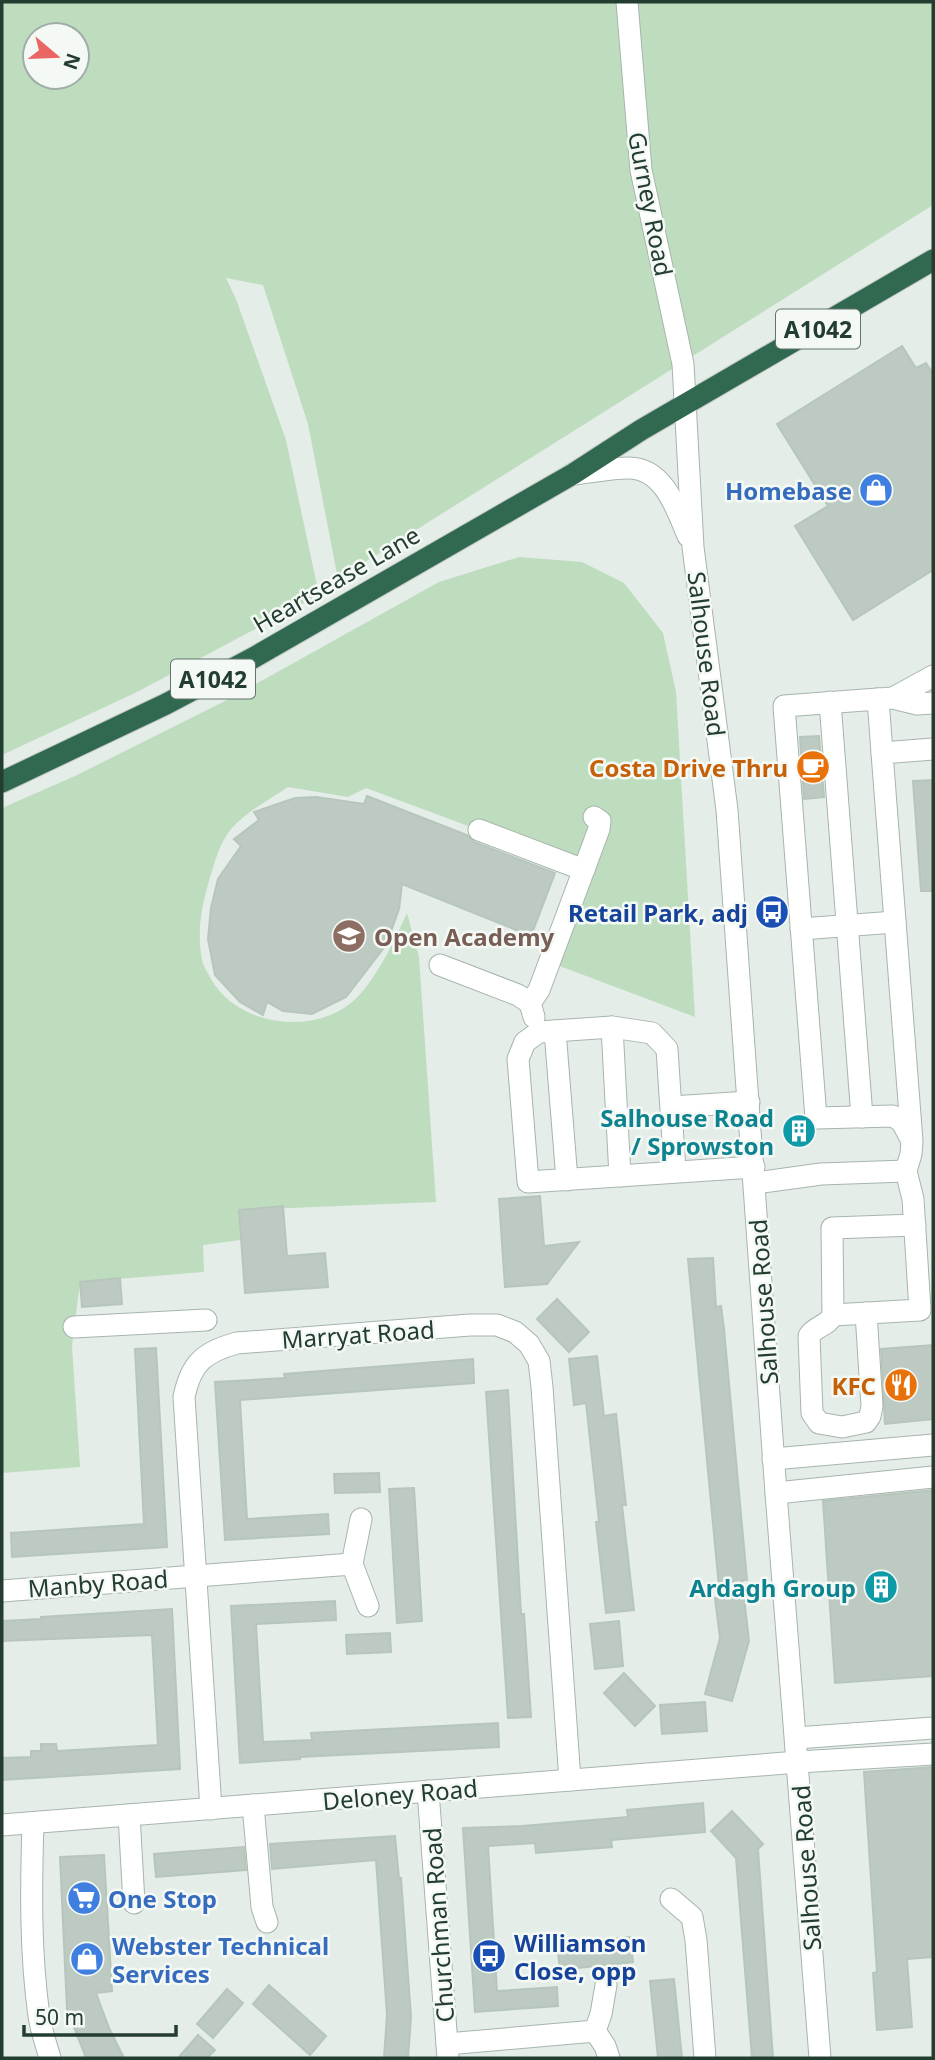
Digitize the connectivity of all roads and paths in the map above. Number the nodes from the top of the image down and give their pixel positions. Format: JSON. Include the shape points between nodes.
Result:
{"nodes":[{"id":1,"x":626,"y":2,"type":"edge"},
{"id":2,"x":933,"y":260,"type":"edge"},
{"id":3,"x":686,"y":404,"type":"junction"},
{"id":4,"x":573,"y":474,"type":"junction"},
{"id":5,"x":693,"y":547,"type":"junction"},
{"id":6,"x":933,"y":676,"type":"edge"},
{"id":7,"x":886,"y":699,"type":"junction"},
{"id":8,"x":831,"y":702,"type":"junction"},
{"id":9,"x":933,"y":703,"type":"edge"},
{"id":10,"x":933,"y":749,"type":"edge"},
{"id":11,"x":882,"y":753,"type":"junction"},
{"id":12,"x":2,"y":782,"type":"edge"},
{"id":13,"x":594,"y":817,"type":"dead end"},
{"id":14,"x":479,"y":830,"type":"dead end"},
{"id":15,"x":584,"y":870,"type":"junction"},
{"id":16,"x":895,"y":922,"type":"junction"},
{"id":17,"x":847,"y":926,"type":"junction"},
{"id":18,"x":801,"y":929,"type":"junction"},
{"id":19,"x":440,"y":965,"type":"dead end"},
{"id":20,"x":530,"y":1003,"type":"junction"},
{"id":21,"x":612,"y":1027,"type":"junction"},
{"id":22,"x":547,"y":1032,"type":"junction"},
{"id":23,"x":749,"y":1102,"type":"junction"},
{"id":24,"x":672,"y":1107,"type":"junction"},
{"id":25,"x":862,"y":1117,"type":"junction"},
{"id":26,"x":912,"y":1141,"type":"junction"},
{"id":27,"x":675,"y":1171,"type":"junction"},
{"id":28,"x":906,"y":1171,"type":"junction"},
{"id":29,"x":754,"y":1175,"type":"junction"},
{"id":30,"x":620,"y":1176,"type":"junction"},
{"id":31,"x":567,"y":1180,"type":"junction"},
{"id":32,"x":915,"y":1225,"type":"junction"},
{"id":33,"x":866,"y":1314,"type":"junction"},
{"id":34,"x":833,"y":1315,"type":"junction"},
{"id":35,"x":74,"y":1327,"type":"dead end"},
{"id":36,"x":214,"y":1350,"type":"junction"},
{"id":37,"x":933,"y":1445,"type":"edge"},
{"id":38,"x":773,"y":1459,"type":"junction"},
{"id":39,"x":933,"y":1477,"type":"edge"},
{"id":40,"x":776,"y":1493,"type":"junction"},
{"id":41,"x":361,"y":1519,"type":"dead end"},
{"id":42,"x":352,"y":1564,"type":"junction"},
{"id":43,"x":194,"y":1576,"type":"junction"},
{"id":44,"x":2,"y":1591,"type":"edge"},
{"id":45,"x":368,"y":1606,"type":"dead end"},
{"id":46,"x":933,"y":1728,"type":"edge"},
{"id":47,"x":796,"y":1738,"type":"junction"},
{"id":48,"x":933,"y":1754,"type":"edge"},
{"id":49,"x":798,"y":1762,"type":"junction"},
{"id":50,"x":570,"y":1780,"type":"junction"},
{"id":51,"x":428,"y":1791,"type":"junction"},
{"id":52,"x":253,"y":1805,"type":"junction"},
{"id":53,"x":211,"y":1809,"type":"junction"},
{"id":54,"x":129,"y":1815,"type":"junction"},
{"id":55,"x":33,"y":1823,"type":"junction"},
{"id":56,"x":2,"y":1825,"type":"edge"},
{"id":57,"x":671,"y":1899,"type":"dead end"},
{"id":58,"x":134,"y":1903,"type":"dead end"},
{"id":59,"x":267,"y":1923,"type":"dead end"},
{"id":60,"x":606,"y":1986,"type":"dead end"},
{"id":61,"x":595,"y":2031,"type":"junction"},
{"id":62,"x":447,"y":2051,"type":"edge"},
{"id":63,"x":50,"y":2058,"type":"edge"},
{"id":64,"x":609,"y":2058,"type":"edge"},
{"id":65,"x":705,"y":2058,"type":"edge"},
{"id":66,"x":820,"y":2058,"type":"edge"}],
"edges":[{"from":1,"to":3,"type":"street","name":"Gurney Road","via":[[641,170],[679,339]]},
{"from":2,"to":3,"type":"highway","number":"A1042"},
{"from":3,"to":4,"type":"highway","name":"Heartsease Lane","number":"A1042"},
{"from":3,"to":5,"type":"street","name":"Salhouse Road"},
{"from":4,"to":5,"type":"street","name":"Salhouse Road","via":[[632,468],[654,477],[666,489]]},
{"from":4,"to":12,"type":"highway","name":"Heartsease Lane","number":"A1042","via":[[242,663]]},
{"from":5,"to":23,"type":"street","name":"Salhouse Road","via":[[727,810]]},
{"from":6,"to":7,"type":"street"},
{"from":7,"to":8,"type":"street"},
{"from":7,"to":9,"type":"street"},
{"from":7,"to":11,"type":"street"},
{"from":8,"to":17,"type":"street"},
{"from":8,"to":18,"type":"street","via":[[784,706]]},
{"from":10,"to":11,"type":"street"},
{"from":11,"to":16,"type":"street"},
{"from":13,"to":15,"type":"street","via":[[600,821],[599,829]]},
{"from":14,"to":15,"type":"street"},
{"from":15,"to":20,"type":"street"},
{"from":16,"to":17,"type":"street"},
{"from":16,"to":26,"type":"street"},
{"from":17,"to":18,"type":"street"},
{"from":17,"to":25,"type":"street"},
{"from":18,"to":25,"type":"street","via":[[816,1118]]},
{"from":19,"to":20,"type":"street"},
{"from":20,"to":22,"type":"street"},
{"from":21,"to":22,"type":"street"},
{"from":21,"to":24,"type":"street","via":[[652,1033],[667,1049]]},
{"from":21,"to":30,"type":"street"},
{"from":22,"to":31,"type":"street"},
{"from":22,"to":31,"type":"street","via":[[525,1042],[518,1059],[528,1182]]},
{"from":23,"to":24,"type":"street"},
{"from":23,"to":29,"type":"street","name":"Salhouse Road"},
{"from":24,"to":27,"type":"street"},
{"from":25,"to":26,"type":"street","via":[[898,1118]]},
{"from":26,"to":28,"type":"street"},
{"from":27,"to":29,"type":"street"},
{"from":27,"to":30,"type":"street"},
{"from":28,"to":29,"type":"street"},
{"from":28,"to":32,"type":"street"},
{"from":29,"to":38,"type":"street","name":"Salhouse Road"},
{"from":30,"to":31,"type":"street"},
{"from":32,"to":33,"type":"street","via":[[920,1310]]},
{"from":32,"to":34,"type":"street","via":[[832,1228]]},
{"from":33,"to":34,"type":"street"},
{"from":33,"to":34,"type":"street","via":[[870,1416],[866,1422],[842,1427],[819,1423],[812,1413],[809,1336]]},
{"from":35,"to":36,"type":"street","via":[[205,1311]]},
{"from":36,"to":43,"type":"street","via":[[194,1367],[184,1397]]},
{"from":36,"to":50,"type":"street","name":"Marryat Road","via":[[237,1343],[470,1325],[497,1325],[529,1344],[539,1361],[542,1387]]},
{"from":37,"to":38,"type":"street"},
{"from":38,"to":40,"type":"street","name":"Salhouse Road"},
{"from":39,"to":40,"type":"street"},
{"from":40,"to":47,"type":"street","name":"Salhouse Road"},
{"from":41,"to":42,"type":"street"},
{"from":42,"to":43,"type":"street","name":"Manby Road"},
{"from":42,"to":45,"type":"street"},
{"from":43,"to":44,"type":"street","name":"Manby Road"},
{"from":43,"to":53,"type":"street"},
{"from":46,"to":47,"type":"street"},
{"from":47,"to":49,"type":"street","name":"Salhouse Road"},
{"from":48,"to":49,"type":"street","name":"Deloney Road"},
{"from":49,"to":50,"type":"street","name":"Deloney Road"},
{"from":49,"to":66,"type":"street","name":"Salhouse Road"},
{"from":50,"to":51,"type":"street","name":"Deloney Road"},
{"from":51,"to":52,"type":"street","name":"Deloney Road"},
{"from":51,"to":62,"type":"street","name":"Churchman Road"},
{"from":52,"to":53,"type":"street","name":"Deloney Road"},
{"from":52,"to":59,"type":"street"},
{"from":53,"to":54,"type":"street","name":"Deloney Road"},
{"from":54,"to":55,"type":"street","name":"Deloney Road"},
{"from":54,"to":58,"type":"street"},
{"from":55,"to":56,"type":"street","name":"Deloney Road"},
{"from":55,"to":63,"type":"street","via":[[33,1964]]},
{"from":57,"to":65,"type":"street","via":[[692,1917]]},
{"from":60,"to":61,"type":"street"},
{"from":61,"to":62,"type":"street"},
{"from":61,"to":64,"type":"street"}]}
